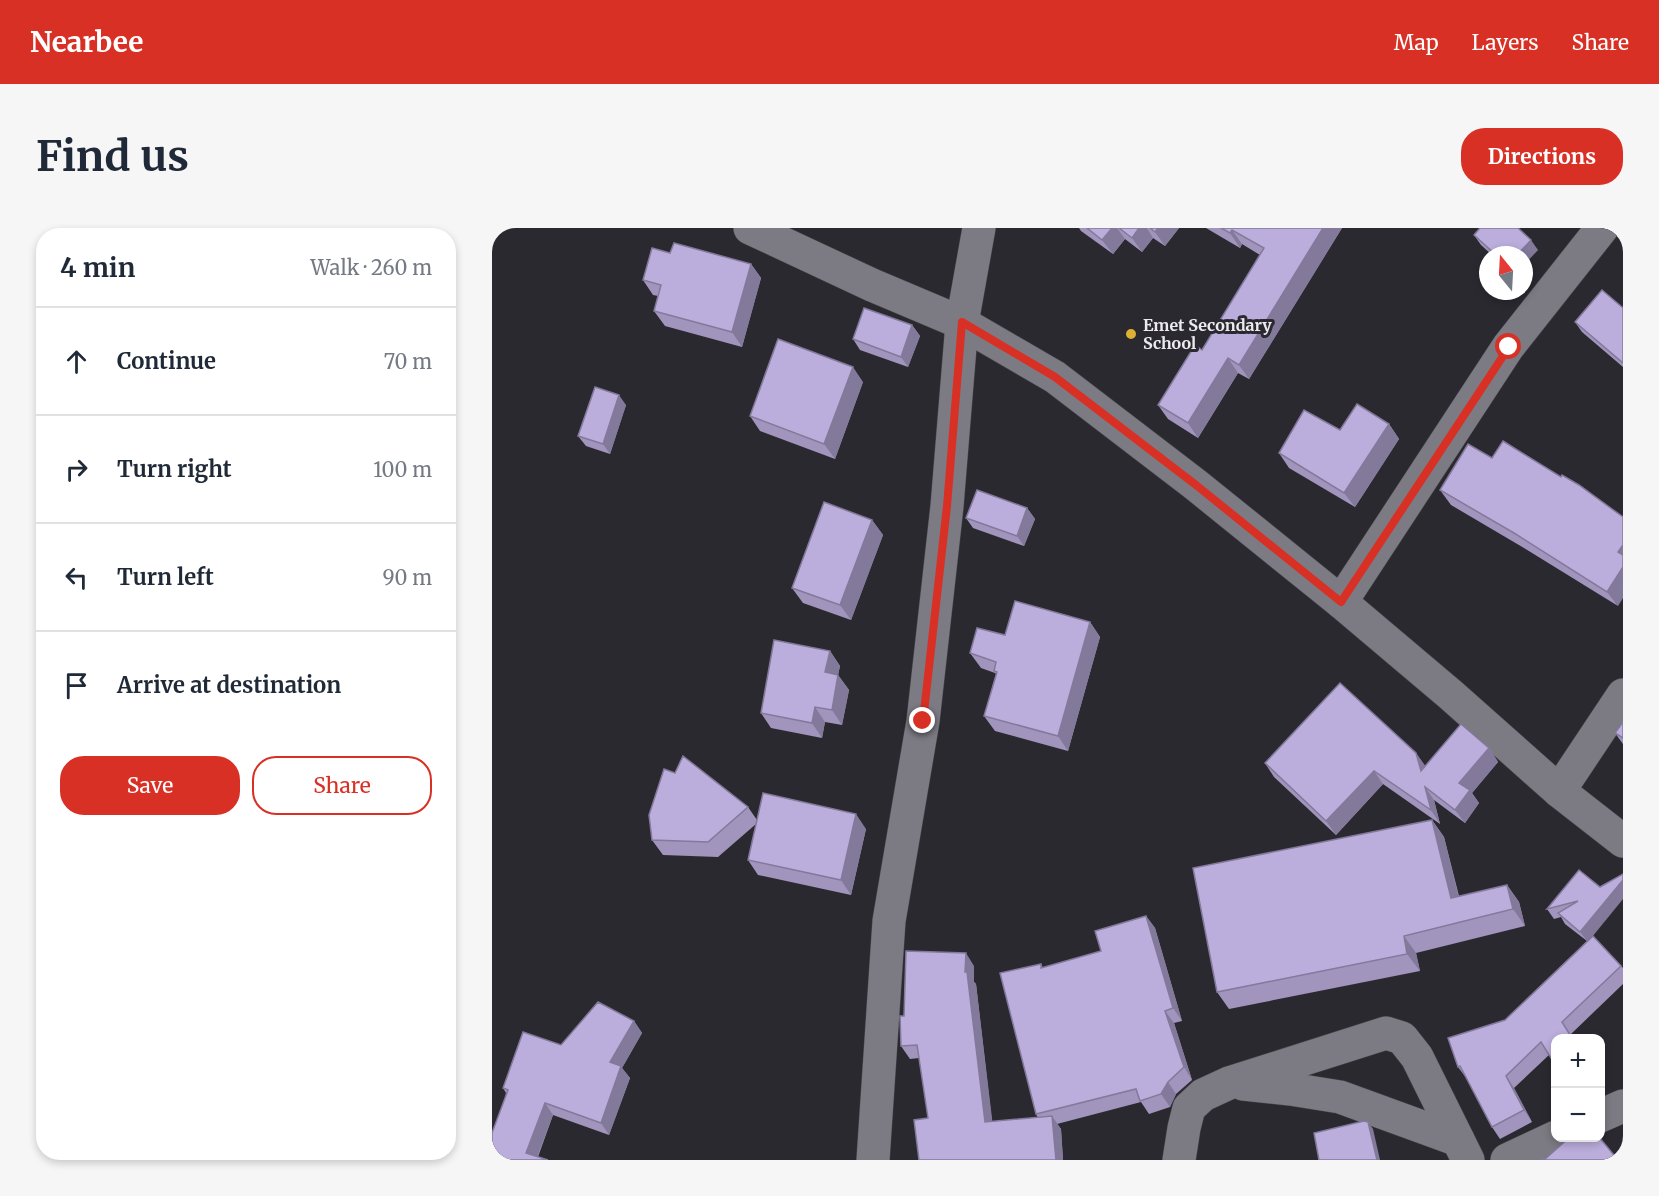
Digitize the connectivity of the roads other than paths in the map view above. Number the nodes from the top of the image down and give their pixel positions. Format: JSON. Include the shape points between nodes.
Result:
{"nodes":[{"id":1,"x":750,"y":228,"type":"edge"},
{"id":2,"x":979,"y":228,"type":"edge"},
{"id":3,"x":1602,"y":228,"type":"edge"},
{"id":4,"x":962,"y":322,"type":"junction"},
{"id":5,"x":1341,"y":602,"type":"junction"},
{"id":6,"x":1623,"y":695,"type":"edge"},
{"id":7,"x":1559,"y":791,"type":"junction"},
{"id":8,"x":1623,"y":841,"type":"edge"},
{"id":9,"x":1229,"y":1083,"type":"junction"},
{"id":10,"x":1623,"y":1106,"type":"edge"},
{"id":11,"x":1605,"y":1114,"type":"edge"},
{"id":12,"x":1551,"y":1139,"type":"edge"},
{"id":13,"x":1463,"y":1150,"type":"edge"},
{"id":14,"x":873,"y":1160,"type":"edge"},
{"id":15,"x":1179,"y":1160,"type":"edge"},
{"id":16,"x":1506,"y":1160,"type":"edge"}],
"edges":[{"from":1,"to":4,"type":"street"},
{"from":2,"to":4,"type":"street"},
{"from":3,"to":5,"type":"street","via":[[1509,347]]},
{"from":4,"to":5,"type":"street","via":[[1055,377]]},
{"from":4,"to":14,"type":"street","via":[[923,721],[889,921]]},
{"from":5,"to":7,"type":"street"},
{"from":6,"to":7,"type":"street"},
{"from":7,"to":8,"type":"street"},
{"from":9,"to":13,"type":"street","via":[[1340,1097]]},
{"from":9,"to":13,"type":"street","via":[[1386,1033],[1402,1038],[1417,1058]]},
{"from":9,"to":15,"type":"street","via":[[1203,1095],[1189,1108]]},
{"from":10,"to":11,"type":"street"},
{"from":12,"to":16,"type":"street"}]}
